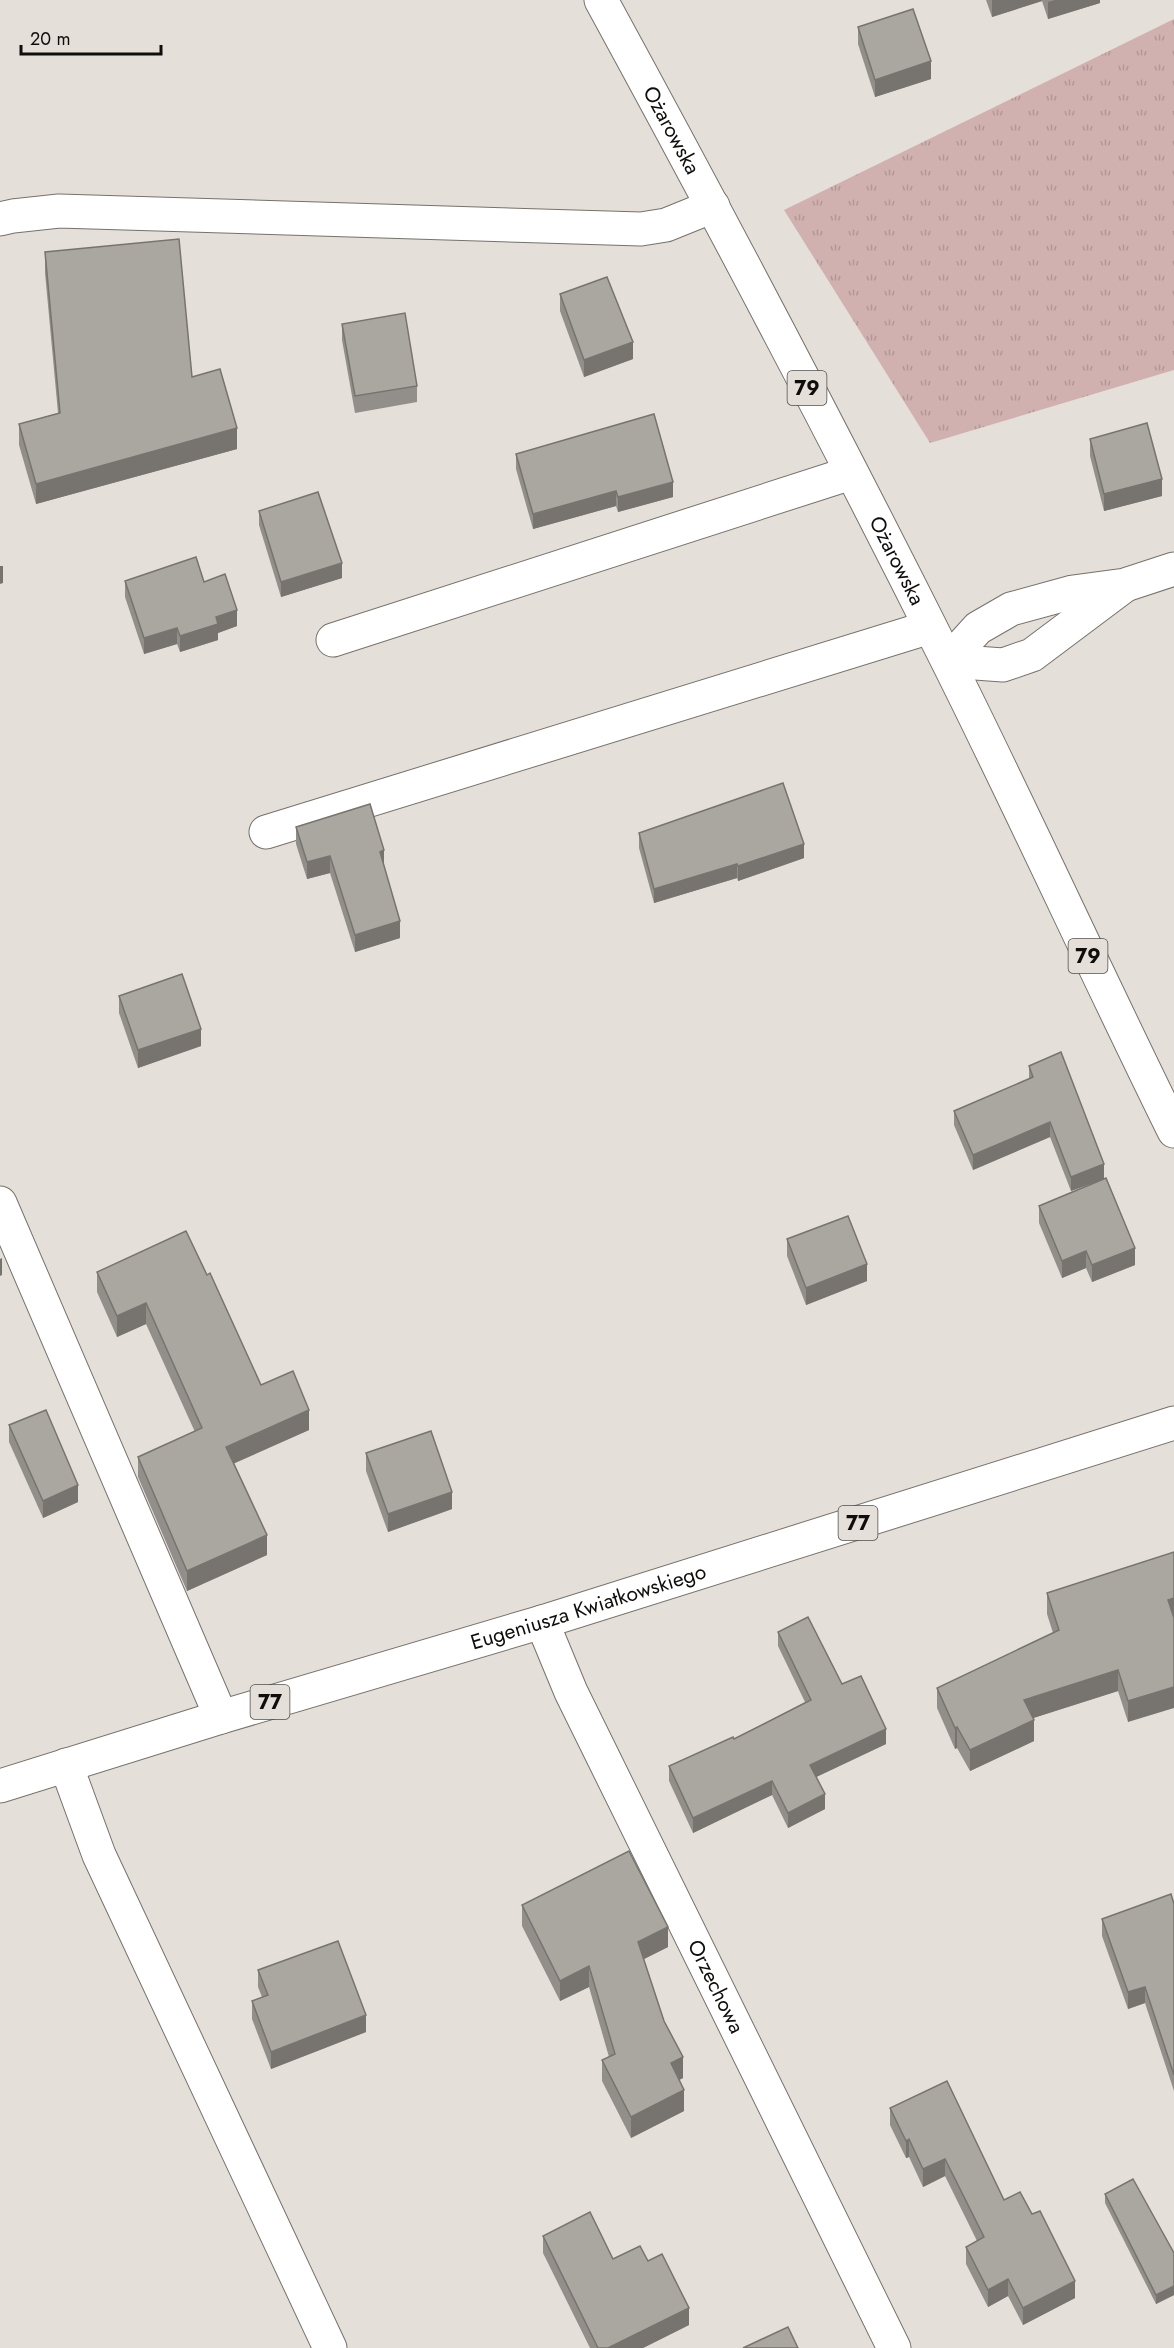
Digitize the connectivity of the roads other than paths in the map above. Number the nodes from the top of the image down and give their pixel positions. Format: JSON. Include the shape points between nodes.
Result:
{"nodes":[{"id":1,"x":602,"y":0,"type":"edge"},
{"id":2,"x":713,"y":206,"type":"junction"},
{"id":3,"x":0,"y":219,"type":"edge"},
{"id":4,"x":851,"y":473,"type":"junction"},
{"id":5,"x":1174,"y":569,"type":"edge"},
{"id":6,"x":1125,"y":585,"type":"junction"},
{"id":7,"x":930,"y":627,"type":"junction"},
{"id":8,"x":333,"y":640,"type":"dead end"},
{"id":9,"x":948,"y":661,"type":"junction"},
{"id":10,"x":266,"y":832,"type":"dead end"},
{"id":11,"x":1174,"y":1131,"type":"edge"},
{"id":12,"x":0,"y":1203,"type":"edge"},
{"id":13,"x":1174,"y":1423,"type":"edge"},
{"id":14,"x":542,"y":1622,"type":"junction"},
{"id":15,"x":221,"y":1717,"type":"junction"},
{"id":16,"x":66,"y":1765,"type":"junction"},
{"id":17,"x":0,"y":1786,"type":"edge"},
{"id":18,"x":330,"y":2348,"type":"edge"},
{"id":19,"x":894,"y":2348,"type":"edge"}],
"edges":[{"from":1,"to":2,"type":"main road","name":"Ożarowska","number":"79"},
{"from":2,"to":3,"type":"main road","via":[[666,225],[642,229],[59,211]]},
{"from":2,"to":4,"type":"main road","name":"Ożarowska","number":"79"},
{"from":4,"to":7,"type":"main road","name":"Ożarowska","number":"79"},
{"from":4,"to":8,"type":"main road"},
{"from":5,"to":6,"type":"main road"},
{"from":6,"to":9,"type":"main road","via":[[1073,592],[1011,609],[978,628]]},
{"from":6,"to":9,"type":"main road","via":[[1032,655],[1003,665]]},
{"from":7,"to":9,"type":"main road","name":"Ożarowska","number":"79"},
{"from":7,"to":10,"type":"main road"},
{"from":9,"to":11,"type":"main road","name":"Ożarowska","number":"79"},
{"from":12,"to":15,"type":"main road"},
{"from":13,"to":14,"type":"main road","name":"Eugeniusza Kwiatkowskiego","number":"77"},
{"from":14,"to":15,"type":"main road","name":"Eugeniusza Kwiatkowskiego","number":"77"},
{"from":14,"to":19,"type":"main road","name":"Orzechowa","via":[[571,1692]]},
{"from":15,"to":16,"type":"main road","name":"Eugeniusza Kwiatkowskiego","number":"77"},
{"from":16,"to":17,"type":"main road","name":"Eugeniusza Kwiatkowskiego","number":"77"},
{"from":16,"to":18,"type":"main road","via":[[99,1856]]}]}
